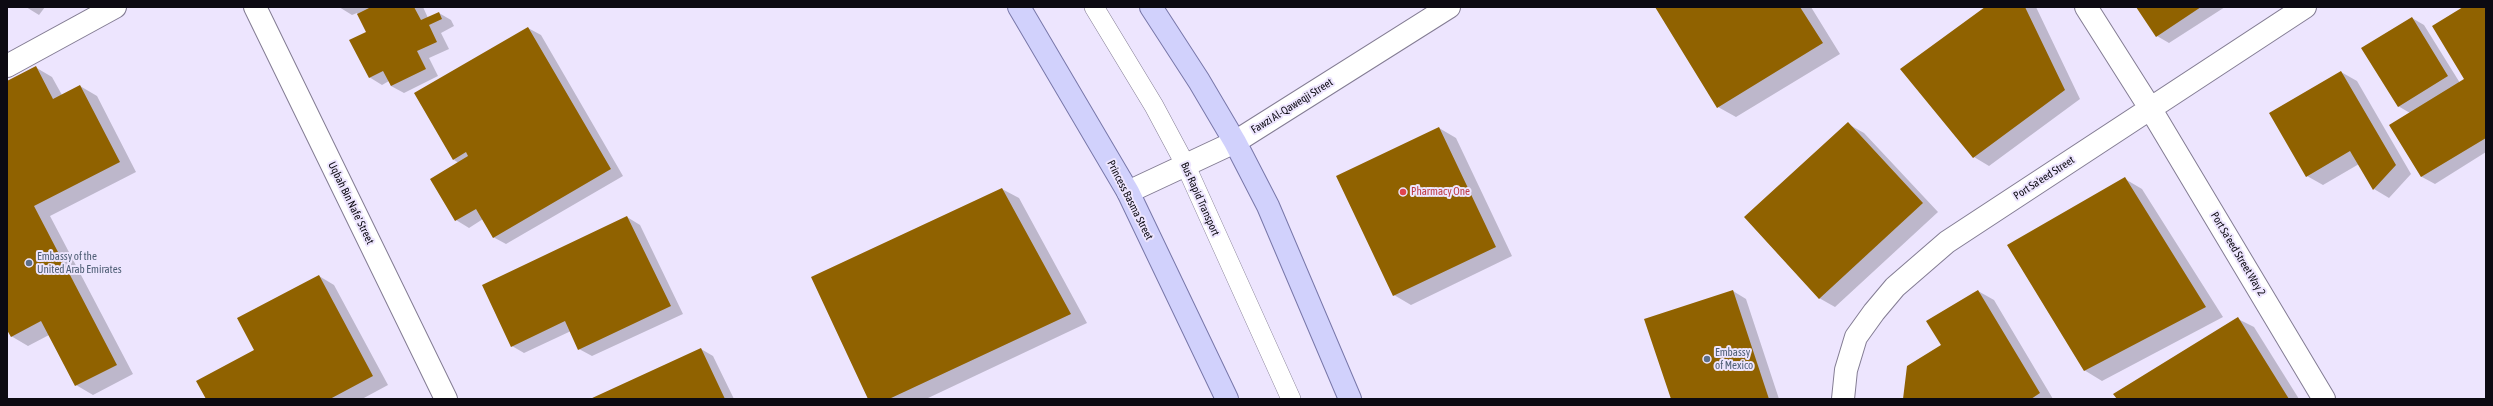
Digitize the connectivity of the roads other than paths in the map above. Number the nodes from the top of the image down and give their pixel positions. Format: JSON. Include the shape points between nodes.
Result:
{"nodes":[{"id":1,"x":116,"y":7,"type":"edge"},
{"id":2,"x":255,"y":7,"type":"edge"},
{"id":3,"x":1019,"y":7,"type":"edge"},
{"id":4,"x":1094,"y":7,"type":"edge"},
{"id":5,"x":1151,"y":7,"type":"edge"},
{"id":6,"x":1449,"y":7,"type":"edge"},
{"id":7,"x":2086,"y":7,"type":"edge"},
{"id":8,"x":2305,"y":7,"type":"edge"},
{"id":9,"x":7,"y":66,"type":"edge"},
{"id":10,"x":2150,"y":108,"type":"junction"},
{"id":11,"x":1235,"y":142,"type":"junction"},
{"id":12,"x":1185,"y":164,"type":"junction"},
{"id":13,"x":1128,"y":192,"type":"junction"},
{"id":14,"x":446,"y":399,"type":"edge"},
{"id":15,"x":1227,"y":399,"type":"edge"},
{"id":16,"x":1291,"y":399,"type":"edge"},
{"id":17,"x":1350,"y":399,"type":"edge"},
{"id":18,"x":1843,"y":399,"type":"edge"},
{"id":19,"x":2324,"y":399,"type":"edge"}],
"edges":[{"from":1,"to":9,"type":"street"},
{"from":2,"to":14,"type":"street","name":"Uqbah Bin Nafe' Street"},
{"from":3,"to":13,"type":"main road","name":"Princess Basma Street"},
{"from":4,"to":12,"type":"lane","name":"Bus Rapid Transport","via":[[1154,106]]},
{"from":5,"to":11,"type":"main road"},
{"from":6,"to":11,"type":"street","name":"Fawzi Al-Qaweqji Street"},
{"from":7,"to":10,"type":"street","name":"Port Sa'eed Street Way 2"},
{"from":8,"to":10,"type":"street","name":"Port Sa'eed Street"},
{"from":10,"to":18,"type":"street","name":"Port Sa'eed Street","via":[[1947,242],[1895,288],[1856,338],[1846,370]]},
{"from":10,"to":19,"type":"street","name":"Port Sa'eed Street Way 2"},
{"from":11,"to":12,"type":"street","name":"Fawzi Al-Qaweqji Street"},
{"from":11,"to":17,"type":"main road","via":[[1268,206]]},
{"from":12,"to":13,"type":"street","name":"Fawzi Al-Qaweqji Street"},
{"from":12,"to":16,"type":"lane","name":"Bus Rapid Transport"},
{"from":13,"to":15,"type":"main road","name":"Princess Basma Street"}]}
